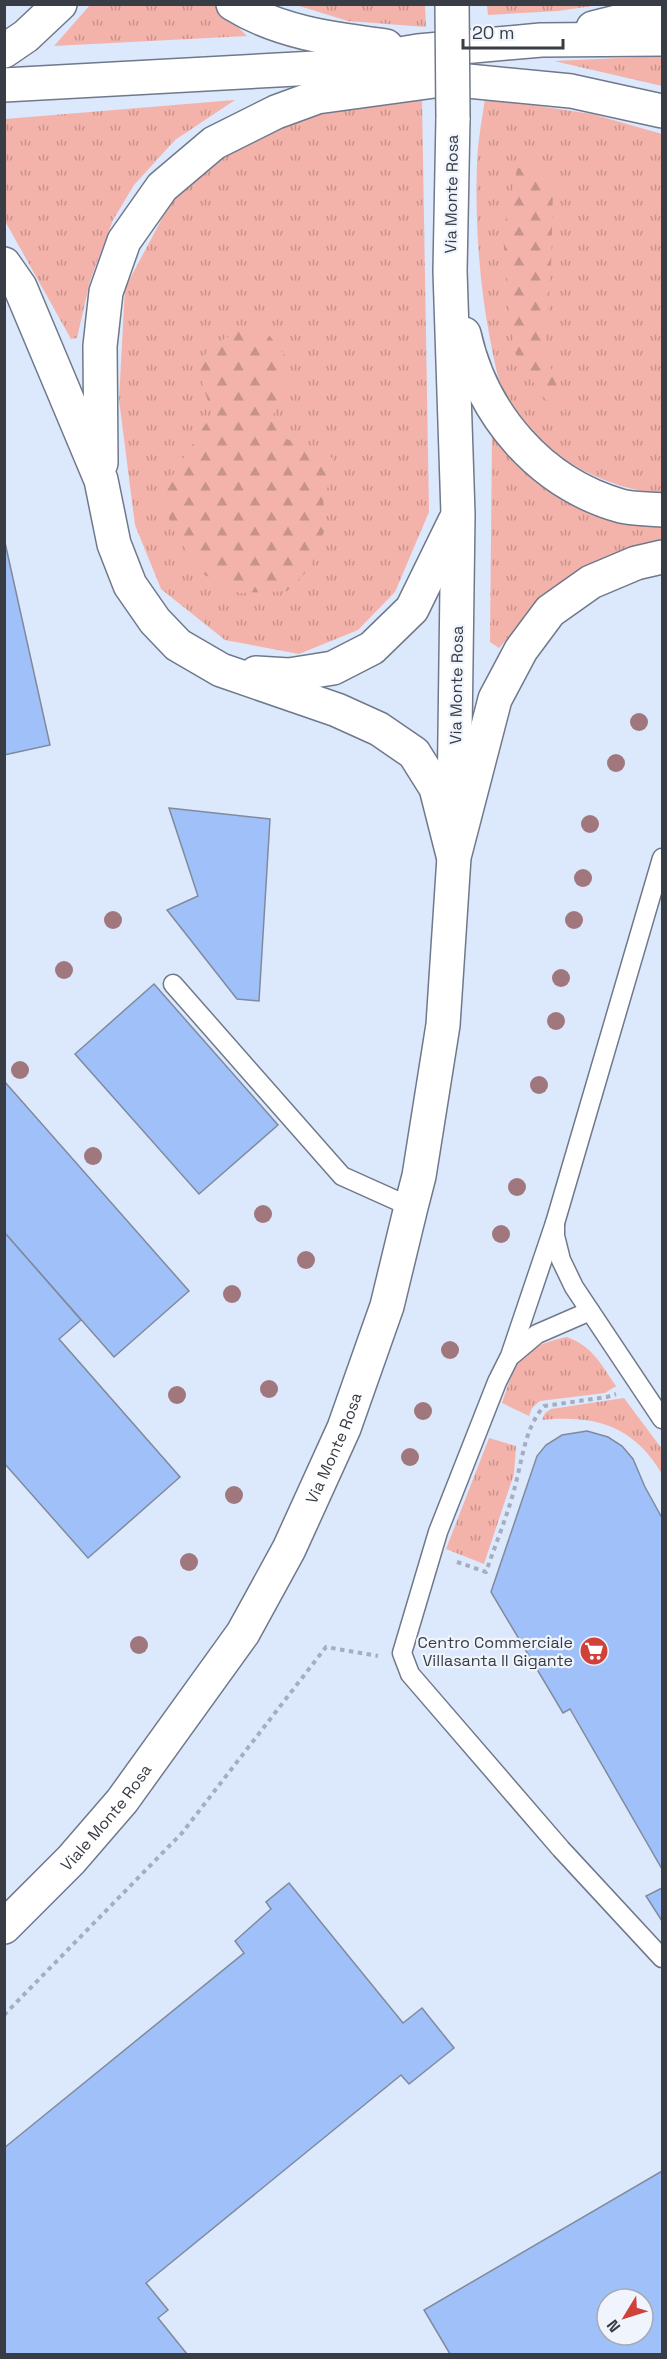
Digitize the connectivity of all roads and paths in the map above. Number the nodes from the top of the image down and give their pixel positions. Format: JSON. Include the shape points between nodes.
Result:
{"nodes":[{"id":1,"x":60,"y":4,"type":"edge"},
{"id":2,"x":233,"y":4,"type":"edge"},
{"id":3,"x":452,"y":4,"type":"edge"},
{"id":4,"x":663,"y":6,"type":"edge"},
{"id":5,"x":663,"y":39,"type":"edge"},
{"id":6,"x":541,"y":40,"type":"junction"},
{"id":7,"x":4,"y":51,"type":"edge"},
{"id":8,"x":418,"y":51,"type":"junction"},
{"id":9,"x":315,"y":68,"type":"junction"},
{"id":10,"x":449,"y":79,"type":"junction"},
{"id":11,"x":4,"y":85,"type":"edge"},
{"id":12,"x":627,"y":102,"type":"junction"},
{"id":13,"x":663,"y":111,"type":"edge"},
{"id":14,"x":663,"y":116,"type":"edge"},
{"id":15,"x":4,"y":264,"type":"edge"},
{"id":16,"x":450,"y":271,"type":"junction"},
{"id":17,"x":101,"y":480,"type":"junction"},
{"id":18,"x":663,"y":510,"type":"edge"},
{"id":19,"x":458,"y":514,"type":"junction"},
{"id":20,"x":663,"y":557,"type":"edge"},
{"id":21,"x":222,"y":670,"type":"junction"},
{"id":22,"x":454,"y":857,"type":"junction"},
{"id":23,"x":663,"y":858,"type":"edge"},
{"id":24,"x":173,"y":984,"type":"dead end"},
{"id":25,"x":411,"y":1207,"type":"junction"},
{"id":26,"x":555,"y":1223,"type":"junction"},
{"id":27,"x":590,"y":1311,"type":"junction"},
{"id":28,"x":510,"y":1356,"type":"junction"},
{"id":29,"x":636,"y":1379,"type":"junction"},
{"id":30,"x":663,"y":1419,"type":"edge"},
{"id":31,"x":432,"y":1553,"type":"junction"},
{"id":32,"x":402,"y":1653,"type":"junction"},
{"id":33,"x":198,"y":1697,"type":"joint"},
{"id":34,"x":4,"y":1927,"type":"edge"},
{"id":35,"x":663,"y":1958,"type":"edge"},
{"id":36,"x":4,"y":2015,"type":"edge"}],
"edges":[{"from":1,"to":7,"type":"main road"},
{"from":2,"to":8,"type":"main road","via":[[269,23],[295,31]]},
{"from":3,"to":16,"type":"main road","name":"Via Monte Rosa","bridge":true},
{"from":4,"to":6,"type":"main road","via":[[629,19]]},
{"from":5,"to":6,"type":"main road"},
{"from":6,"to":8,"type":"main road"},
{"from":8,"to":9,"type":"main road"},
{"from":9,"to":10,"type":"main road"},
{"from":9,"to":11,"type":"main road"},
{"from":10,"to":12,"type":"main road","via":[[571,91]]},
{"from":10,"to":17,"type":"main road","via":[[317,97],[276,112],[214,143],[162,187],[124,241],[106,292],[100,346]]},
{"from":12,"to":13,"type":"main road"},
{"from":12,"to":14,"type":"main road"},
{"from":15,"to":17,"type":"main road","via":[[20,287]]},
{"from":16,"to":18,"type":"main road","via":[[470,358],[482,389],[515,438],[554,475],[583,491],[623,506]]},
{"from":16,"to":19,"type":"main road","name":"Via Monte Rosa"},
{"from":17,"to":21,"type":"main road","via":[[114,544],[130,585],[178,645]]},
{"from":19,"to":21,"type":"main road","via":[[412,609],[372,648],[333,668],[289,675]]},
{"from":19,"to":22,"type":"main road","name":"Via Monte Rosa"},
{"from":20,"to":22,"type":"main road","via":[[636,563],[591,582],[550,611],[521,650],[495,699]]},
{"from":21,"to":22,"type":"main road","via":[[337,710],[379,729],[414,753],[436,788]]},
{"from":22,"to":25,"type":"main road","name":"Via Monte Rosa","via":[[443,1025]]},
{"from":23,"to":26,"type":"lane"},
{"from":24,"to":25,"type":"lane","via":[[342,1176]]},
{"from":25,"to":33,"type":"main road","name":"Via Monte Rosa","via":[[387,1306],[344,1428],[283,1560],[243,1633]]},
{"from":26,"to":27,"type":"lane","via":[[561,1260]]},
{"from":26,"to":28,"type":"lane"},
{"from":27,"to":28,"type":"lane","via":[[537,1334]]},
{"from":27,"to":29,"type":"lane"},
{"from":28,"to":31,"type":"lane"},
{"from":29,"to":30,"type":"lane"},
{"from":29,"to":31,"type":"path","via":[[607,1397],[544,1406],[535,1417],[486,1572]]},
{"from":31,"to":32,"type":"lane"},
{"from":32,"to":35,"type":"lane","via":[[410,1674],[561,1849]]},
{"from":32,"to":36,"type":"path","via":[[377,1656],[326,1647],[182,1833]]},
{"from":33,"to":34,"type":"main road","name":"Viale Monte Rosa","via":[[122,1801],[71,1860]]}]}
